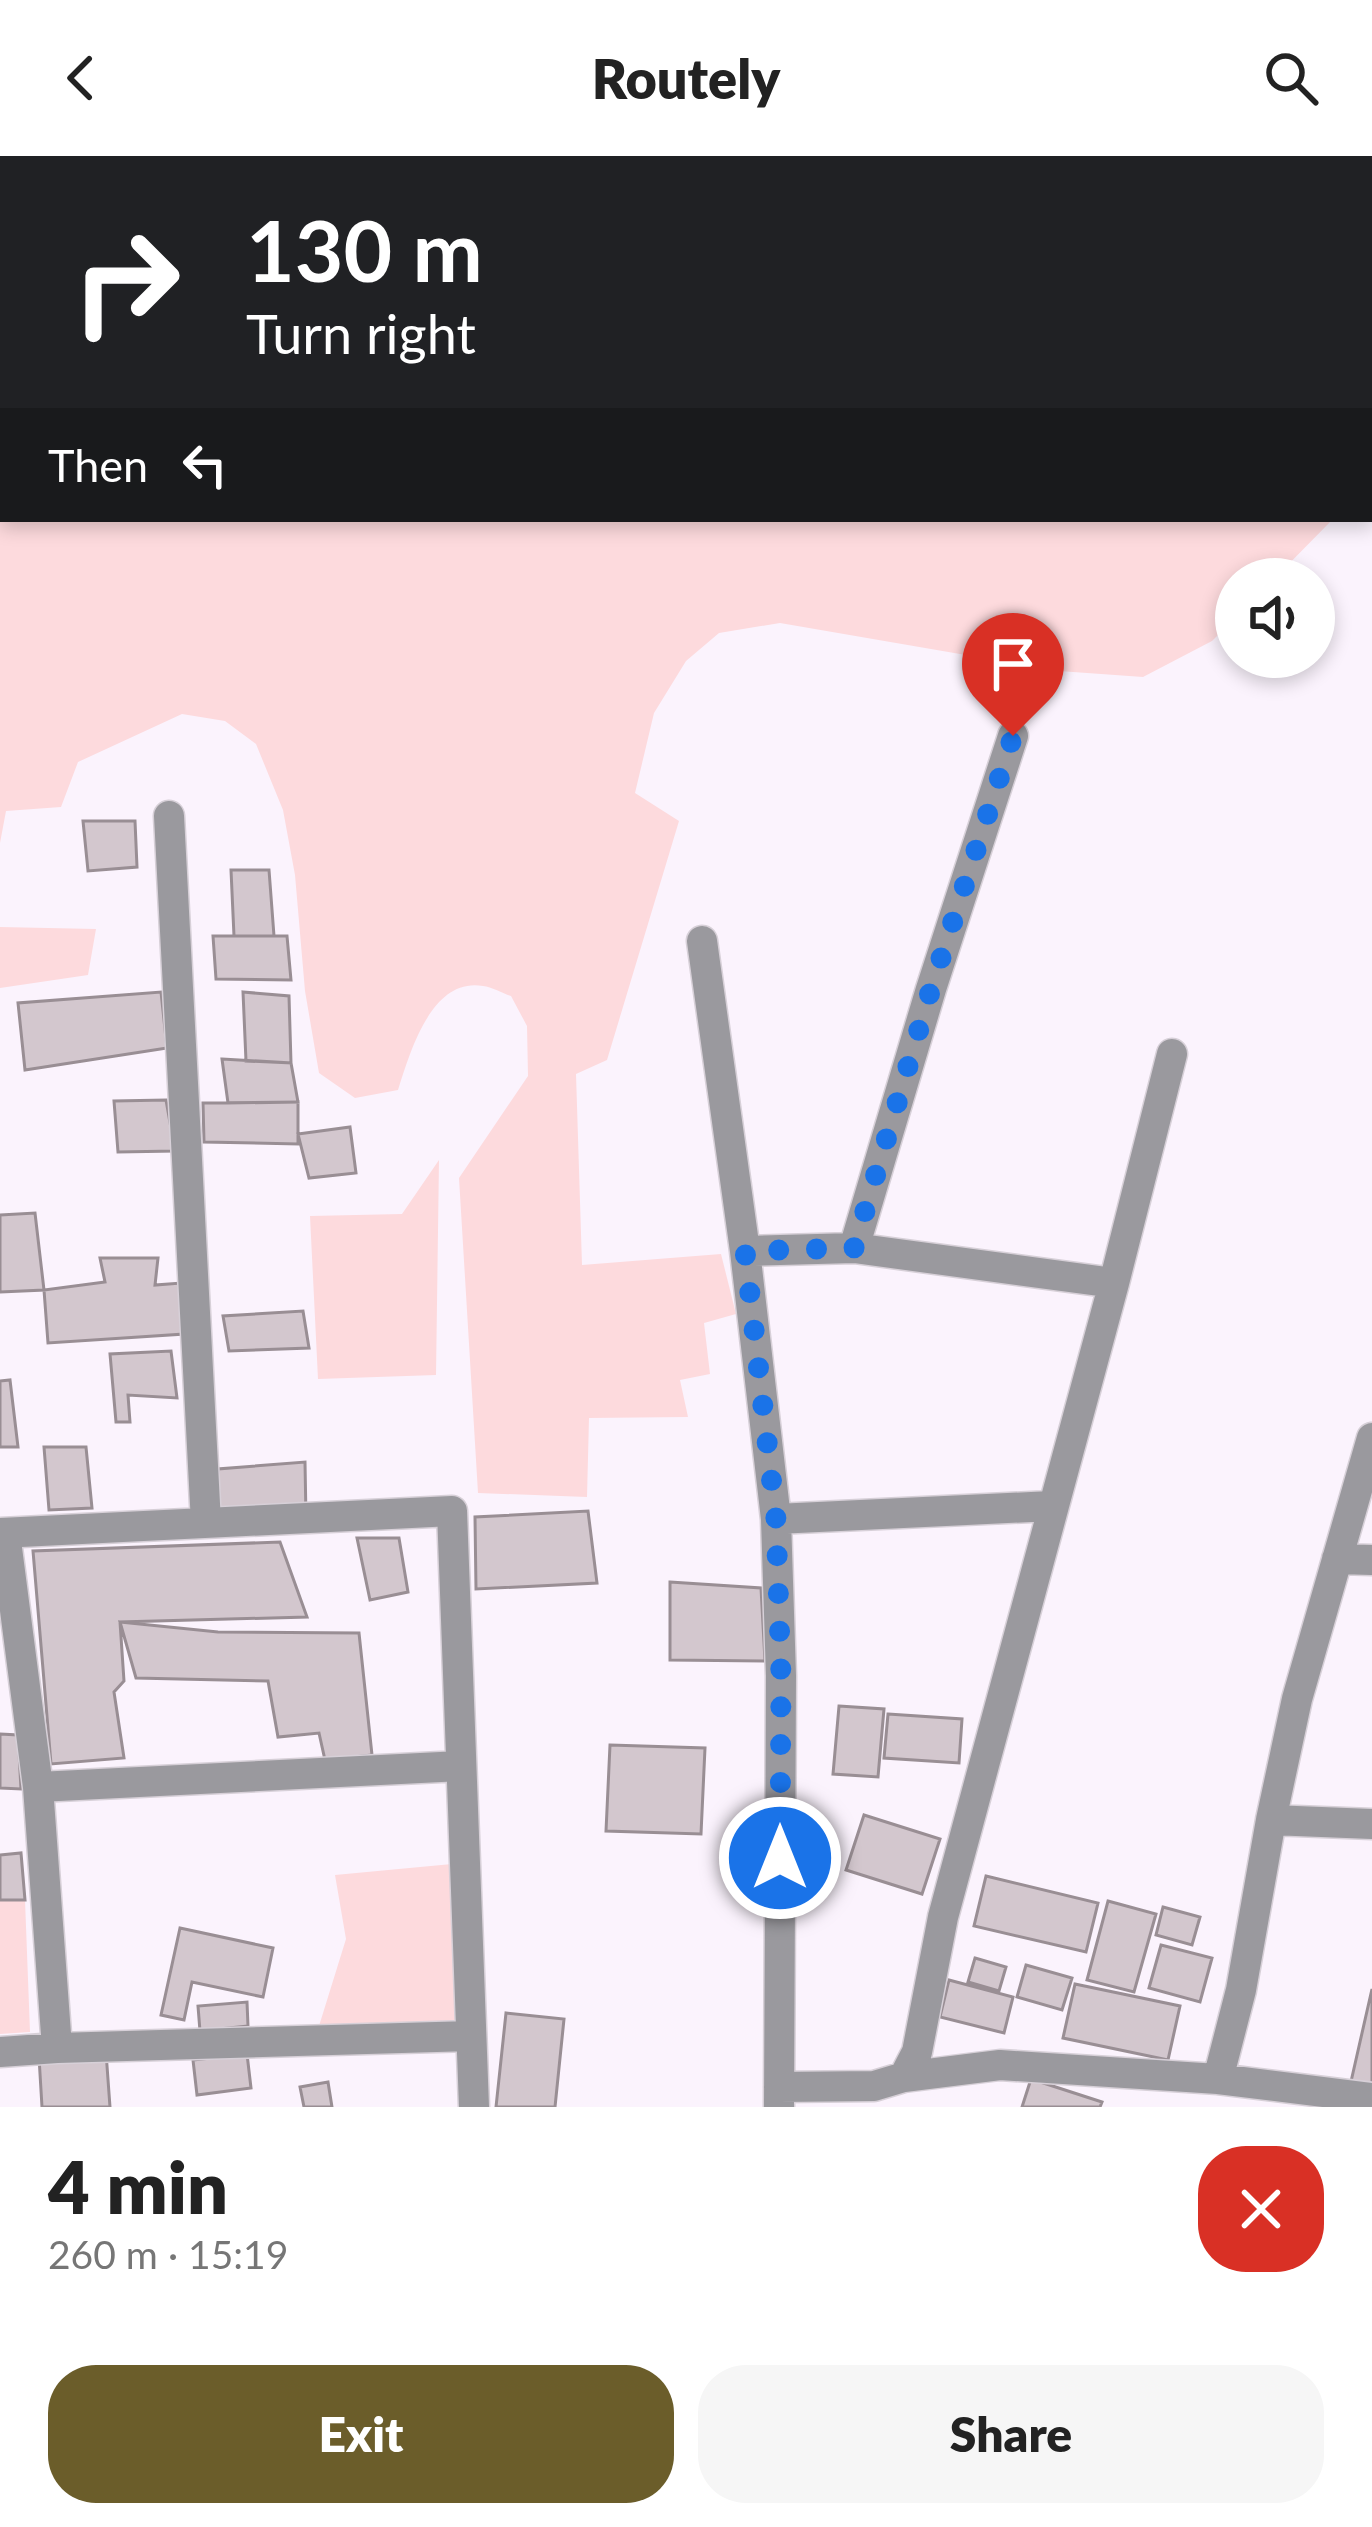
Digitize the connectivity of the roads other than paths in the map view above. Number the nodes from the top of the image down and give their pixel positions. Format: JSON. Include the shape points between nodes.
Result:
{"nodes":[{"id":1,"x":1013,"y":736,"type":"dead end"},
{"id":2,"x":170,"y":815,"type":"dead end"},
{"id":3,"x":702,"y":941,"type":"dead end"},
{"id":4,"x":1172,"y":1054,"type":"dead end"},
{"id":5,"x":854,"y":1248,"type":"junction"},
{"id":6,"x":745,"y":1251,"type":"junction"},
{"id":7,"x":1114,"y":1283,"type":"junction"},
{"id":8,"x":1372,"y":1438,"type":"edge"},
{"id":9,"x":1052,"y":1506,"type":"junction"},
{"id":10,"x":776,"y":1519,"type":"junction"},
{"id":11,"x":206,"y":1522,"type":"junction"},
{"id":12,"x":3,"y":1533,"type":"edge"},
{"id":13,"x":1337,"y":1559,"type":"junction"},
{"id":14,"x":1372,"y":1560,"type":"edge"},
{"id":15,"x":461,"y":1766,"type":"junction"},
{"id":16,"x":38,"y":1786,"type":"junction"},
{"id":17,"x":1270,"y":1820,"type":"junction"},
{"id":18,"x":1372,"y":1824,"type":"edge"},
{"id":19,"x":471,"y":2036,"type":"junction"},
{"id":20,"x":57,"y":2048,"type":"junction"},
{"id":21,"x":0,"y":2052,"type":"edge"},
{"id":22,"x":904,"y":2077,"type":"junction"},
{"id":23,"x":1218,"y":2078,"type":"junction"},
{"id":24,"x":779,"y":2097,"type":"edge"},
{"id":25,"x":1372,"y":2098,"type":"edge"},
{"id":26,"x":474,"y":2107,"type":"edge"}],
"edges":[{"from":1,"to":5,"type":"street"},
{"from":2,"to":11,"type":"street"},
{"from":3,"to":6,"type":"street"},
{"from":4,"to":7,"type":"street"},
{"from":5,"to":6,"type":"street"},
{"from":5,"to":7,"type":"street"},
{"from":6,"to":10,"type":"street"},
{"from":7,"to":9,"type":"street"},
{"from":8,"to":13,"type":"street"},
{"from":9,"to":10,"type":"street"},
{"from":9,"to":22,"type":"street","via":[[943,1917],[917,2052]]},
{"from":10,"to":24,"type":"street"},
{"from":11,"to":12,"type":"street"},
{"from":11,"to":15,"type":"street","via":[[452,1510]]},
{"from":12,"to":16,"type":"street"},
{"from":13,"to":14,"type":"street"},
{"from":13,"to":17,"type":"street"},
{"from":15,"to":16,"type":"street"},
{"from":15,"to":19,"type":"street"},
{"from":16,"to":20,"type":"street"},
{"from":17,"to":18,"type":"street"},
{"from":17,"to":23,"type":"street"},
{"from":19,"to":20,"type":"street"},
{"from":19,"to":26,"type":"street"},
{"from":20,"to":21,"type":"street"},
{"from":22,"to":23,"type":"street","via":[[1000,2066]]},
{"from":22,"to":24,"type":"street"},
{"from":23,"to":25,"type":"street"}]}
